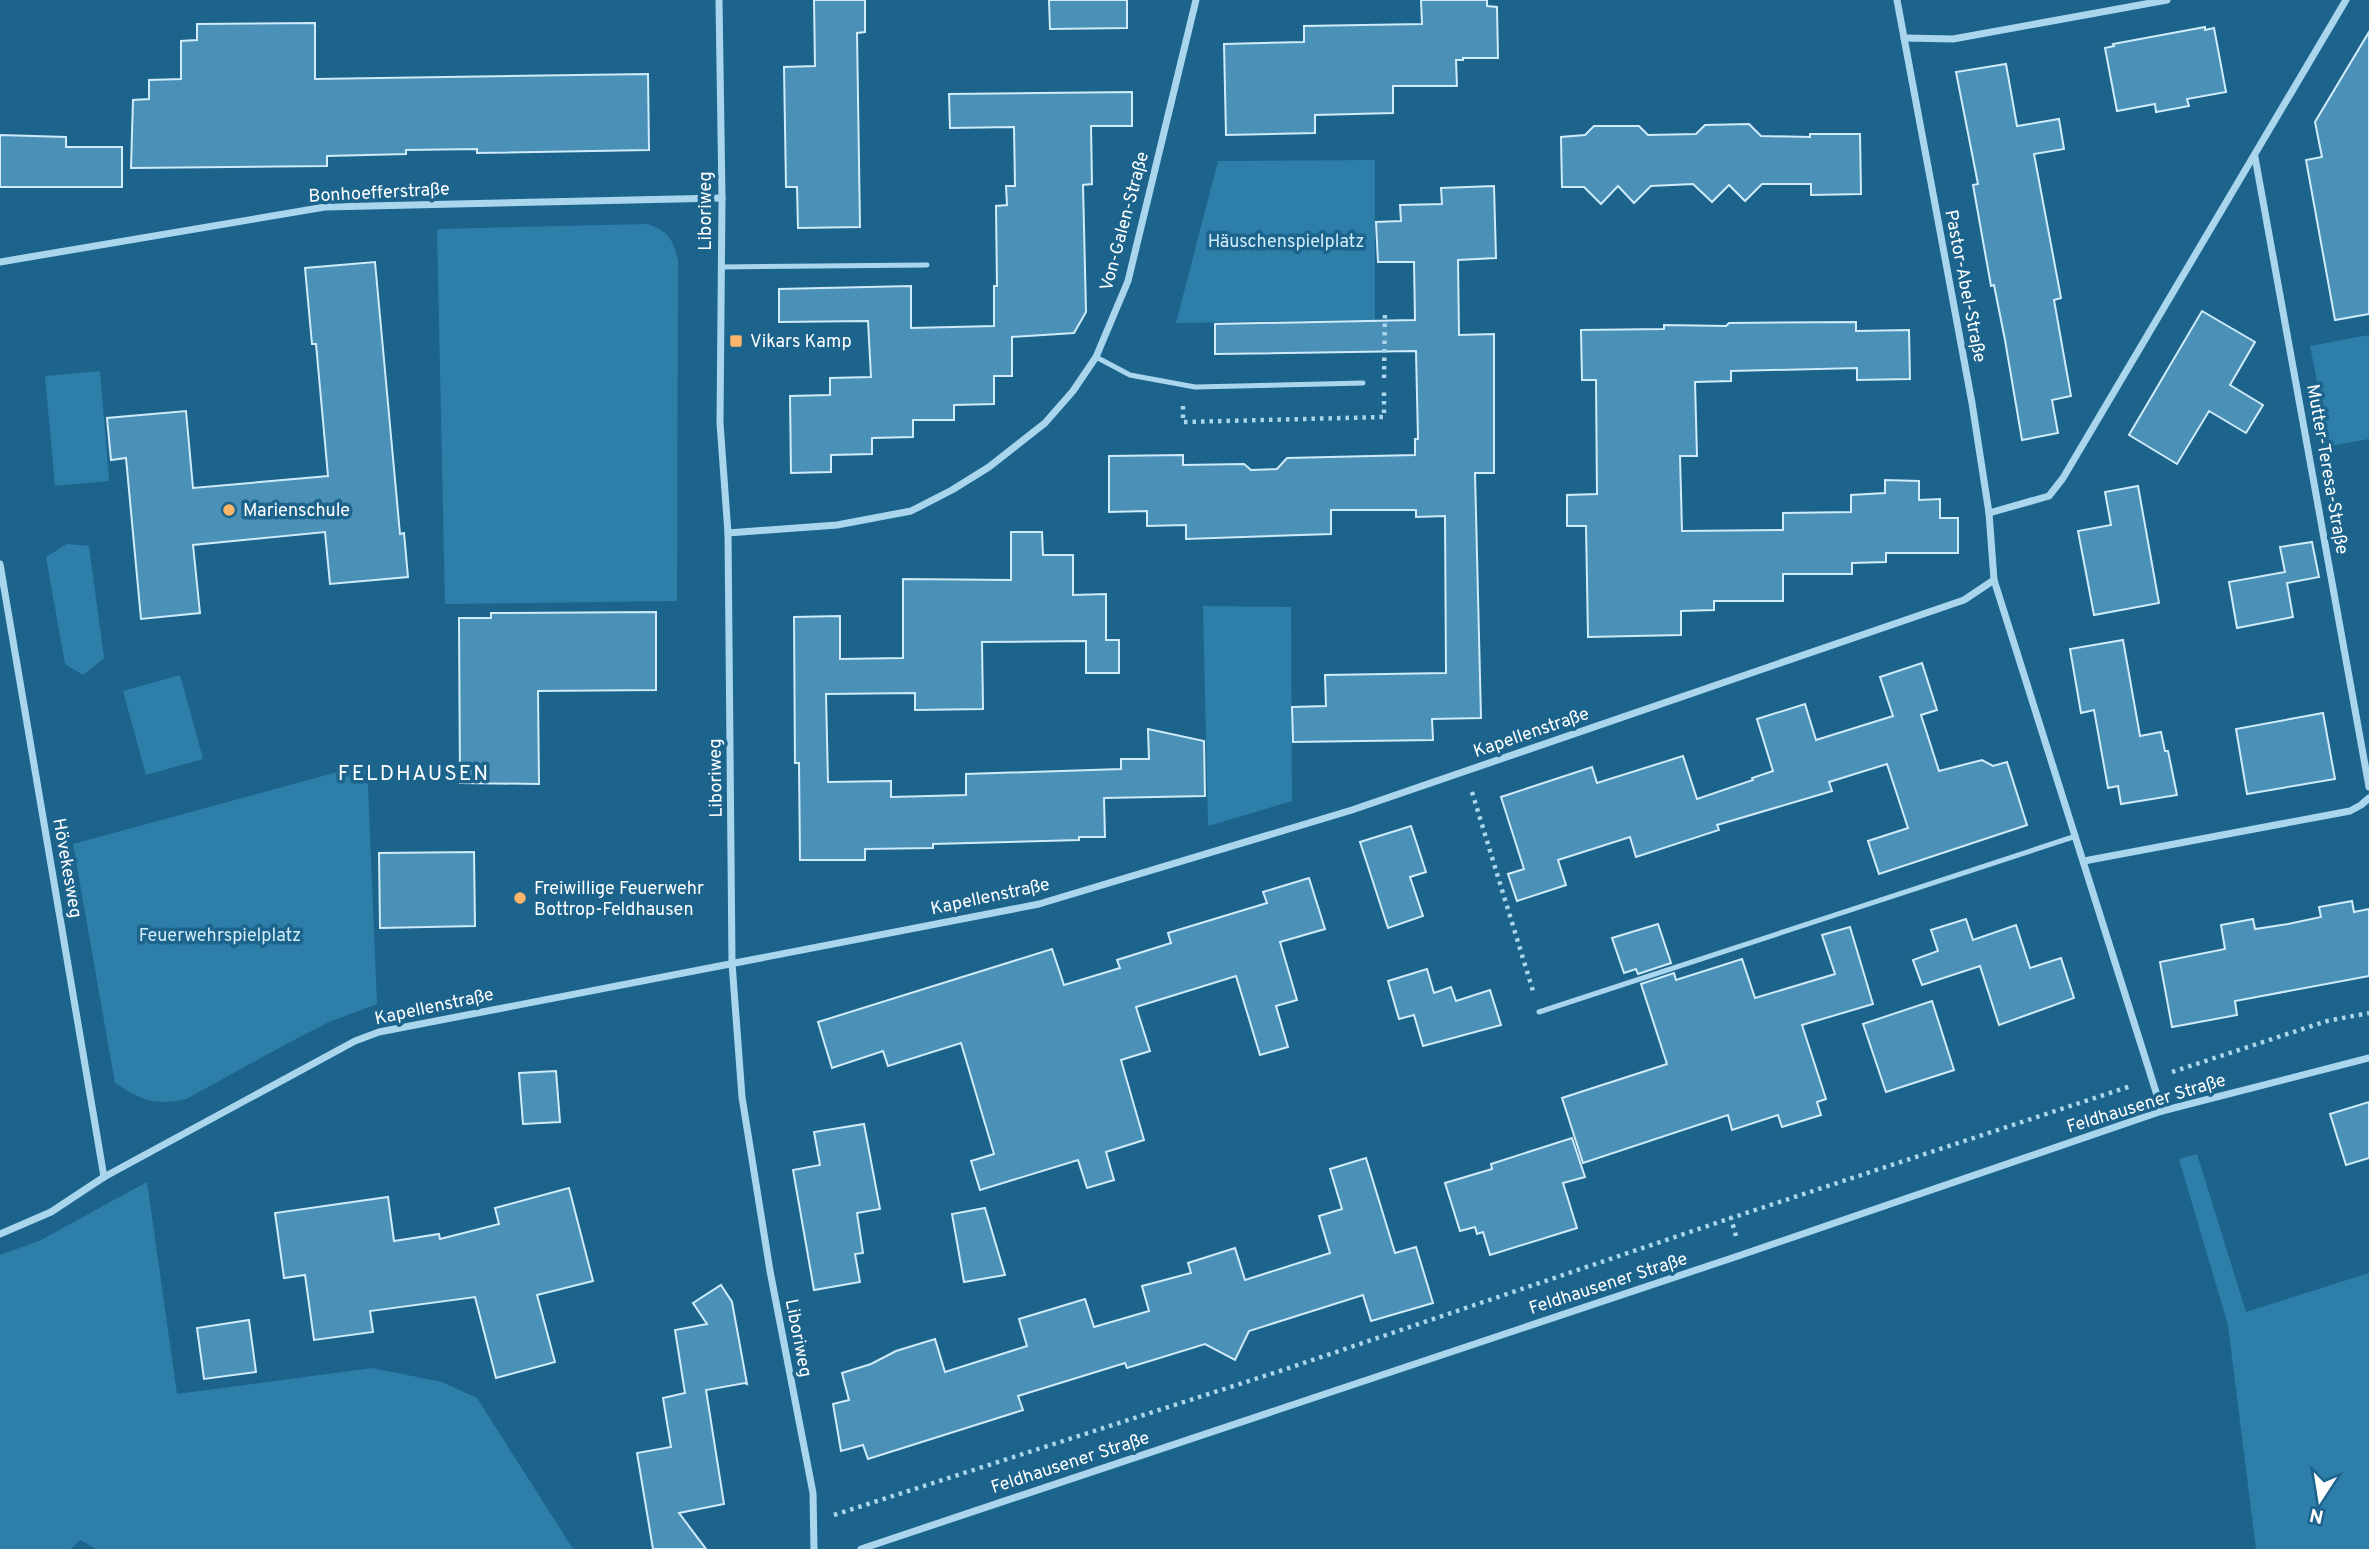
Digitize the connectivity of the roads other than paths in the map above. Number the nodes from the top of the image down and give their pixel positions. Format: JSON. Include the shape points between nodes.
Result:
{"nodes":[{"id":1,"x":719,"y":0,"type":"edge"},
{"id":2,"x":1196,"y":0,"type":"edge"},
{"id":3,"x":1897,"y":0,"type":"edge"},
{"id":4,"x":2167,"y":0,"type":"edge"},
{"id":5,"x":2343,"y":2,"type":"edge"},
{"id":6,"x":1904,"y":38,"type":"junction"},
{"id":7,"x":2255,"y":157,"type":"junction"},
{"id":8,"x":722,"y":198,"type":"junction"},
{"id":9,"x":0,"y":262,"type":"edge"},
{"id":10,"x":927,"y":265,"type":"dead end"},
{"id":11,"x":721,"y":267,"type":"junction"},
{"id":12,"x":1096,"y":357,"type":"junction"},
{"id":13,"x":1363,"y":383,"type":"dead end"},
{"id":14,"x":1989,"y":513,"type":"junction"},
{"id":15,"x":728,"y":533,"type":"junction"},
{"id":16,"x":0,"y":564,"type":"edge"},
{"id":17,"x":1994,"y":580,"type":"junction"},
{"id":18,"x":2369,"y":787,"type":"edge"},
{"id":19,"x":2369,"y":797,"type":"edge"},
{"id":20,"x":2076,"y":836,"type":"junction"},
{"id":21,"x":2084,"y":861,"type":"junction"},
{"id":22,"x":732,"y":963,"type":"junction"},
{"id":23,"x":1539,"y":1012,"type":"road end"},
{"id":24,"x":2369,"y":1058,"type":"edge"},
{"id":25,"x":2162,"y":1111,"type":"junction"},
{"id":26,"x":104,"y":1177,"type":"junction"},
{"id":27,"x":0,"y":1234,"type":"edge"},
{"id":28,"x":814,"y":1549,"type":"edge"},
{"id":29,"x":861,"y":1549,"type":"edge"}],
"edges":[{"from":1,"to":8,"type":"street","name":"Liboriweg"},
{"from":2,"to":12,"type":"street","name":"Von-Galen-Straße","via":[[1128,281]]},
{"from":3,"to":6,"type":"street","name":"Pastor-Abel-Straße"},
{"from":4,"to":6,"type":"street","via":[[1953,39]]},
{"from":5,"to":7,"type":"street"},
{"from":6,"to":14,"type":"street","name":"Pastor-Abel-Straße"},
{"from":7,"to":14,"type":"street","via":[[2063,478],[2049,496]]},
{"from":7,"to":18,"type":"street","name":"Mutter-Teresa-Straße"},
{"from":8,"to":9,"type":"street","name":"Bonhoefferstraße","via":[[325,207]]},
{"from":8,"to":11,"type":"street","name":"Liboriweg"},
{"from":10,"to":11,"type":"lane"},
{"from":11,"to":15,"type":"street","name":"Liboriweg","via":[[720,423]]},
{"from":12,"to":13,"type":"lane","via":[[1130,375],[1195,387]]},
{"from":12,"to":15,"type":"street","name":"Von-Galen-Straße","via":[[1045,423],[989,467],[911,511],[837,525]]},
{"from":14,"to":17,"type":"street","name":"Pastor-Abel-Straße"},
{"from":15,"to":22,"type":"street","name":"Liboriweg"},
{"from":16,"to":26,"type":"street","name":"Hövekesweg"},
{"from":17,"to":20,"type":"street"},
{"from":17,"to":22,"type":"street","name":"Kapellenstraße","via":[[1964,600],[1352,810],[1039,904]]},
{"from":19,"to":21,"type":"street","via":[[2350,811]]},
{"from":20,"to":21,"type":"street"},
{"from":20,"to":23,"type":"lane"},
{"from":21,"to":25,"type":"street"},
{"from":22,"to":26,"type":"street","name":"Kapellenstraße","via":[[379,1032]]},
{"from":22,"to":28,"type":"street","name":"Liboriweg","via":[[742,1097],[813,1493]]},
{"from":24,"to":25,"type":"street","name":"Feldhausener Straße"},
{"from":25,"to":29,"type":"street","name":"Feldhausener Straße"},
{"from":26,"to":27,"type":"street","name":"Kapellenstraße","via":[[51,1212]]}]}
